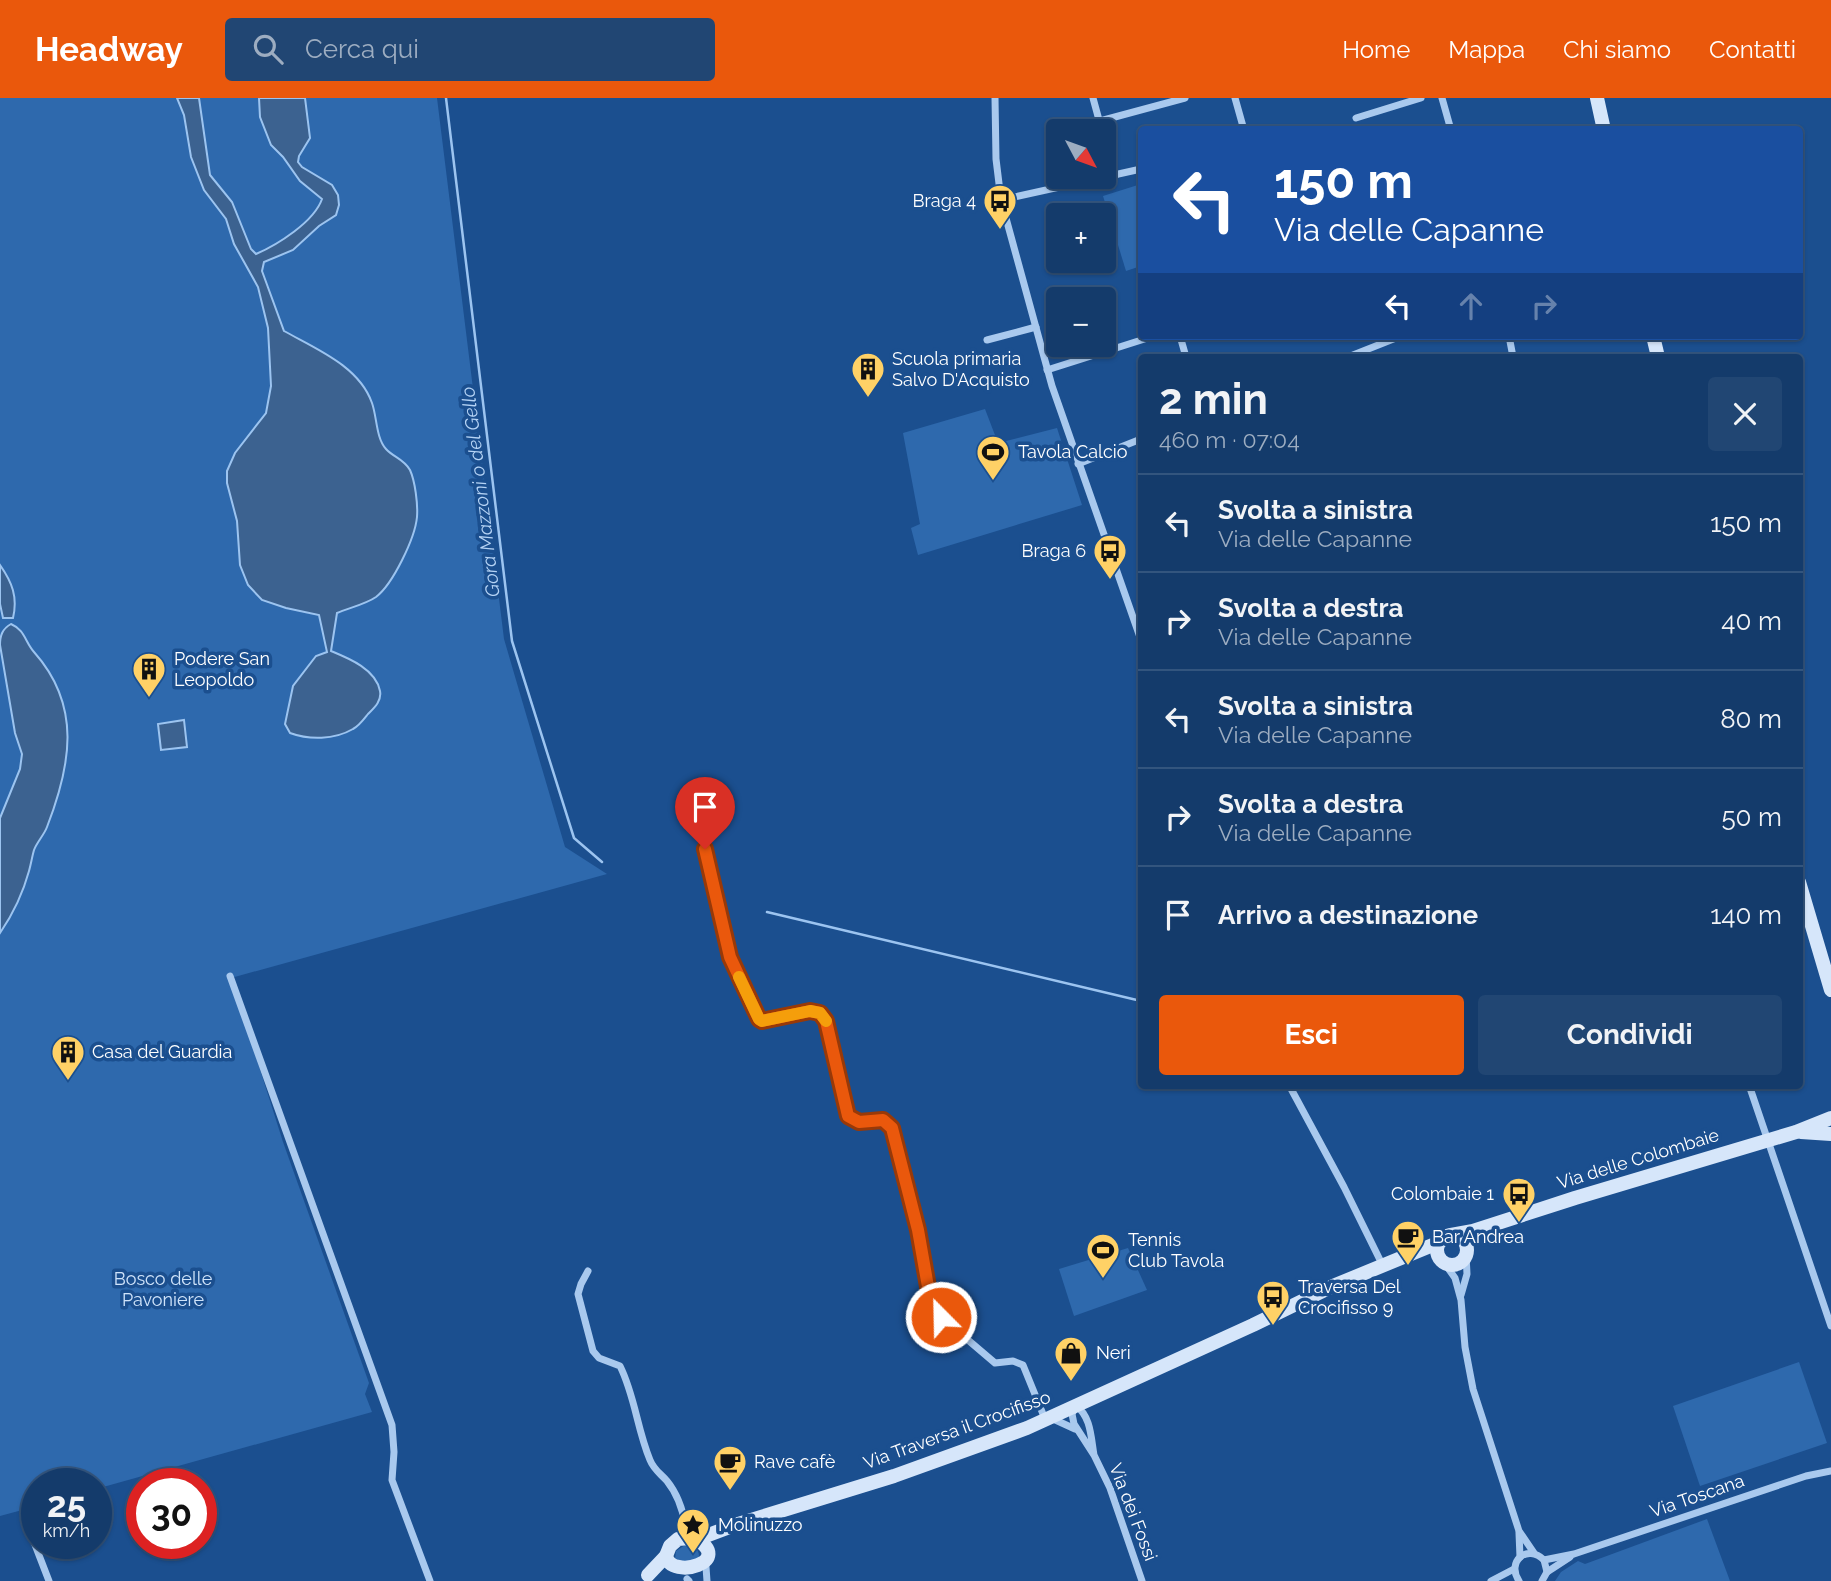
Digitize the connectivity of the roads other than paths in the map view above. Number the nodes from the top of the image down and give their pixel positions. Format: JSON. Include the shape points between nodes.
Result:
{"nodes":[{"id":1,"x":995,"y":98,"type":"edge"},
{"id":2,"x":1093,"y":98,"type":"edge"},
{"id":3,"x":1185,"y":98,"type":"edge"},
{"id":4,"x":1235,"y":98,"type":"edge"},
{"id":5,"x":1420,"y":98,"type":"edge"},
{"id":6,"x":1442,"y":98,"type":"edge"},
{"id":7,"x":1597,"y":98,"type":"edge"},
{"id":8,"x":1356,"y":118,"type":"dead end"},
{"id":9,"x":1099,"y":119,"type":"edge"},
{"id":10,"x":1107,"y":119,"type":"edge"},
{"id":11,"x":1243,"y":126,"type":"edge"},
{"id":12,"x":1450,"y":126,"type":"edge"},
{"id":13,"x":1603,"y":126,"type":"edge"},
{"id":14,"x":1138,"y":170,"type":"edge"},
{"id":15,"x":1116,"y":176,"type":"edge"},
{"id":16,"x":1053,"y":189,"type":"edge"},
{"id":17,"x":1001,"y":200,"type":"junction"},
{"id":18,"x":1036,"y":327,"type":"junction"},
{"id":19,"x":987,"y":340,"type":"dead end"},
{"id":20,"x":1141,"y":340,"type":"edge"},
{"id":21,"x":1391,"y":340,"type":"edge"},
{"id":22,"x":1356,"y":354,"type":"edge"},
{"id":23,"x":1047,"y":369,"type":"junction"},
{"id":24,"x":1138,"y":440,"type":"edge"},
{"id":25,"x":1078,"y":464,"type":"junction"},
{"id":26,"x":1138,"y":632,"type":"edge"},
{"id":27,"x":705,"y":849,"type":"dead end"},
{"id":28,"x":1803,"y":896,"type":"edge"},
{"id":29,"x":230,"y":976,"type":"dead end"},
{"id":30,"x":1831,"y":990,"type":"edge"},
{"id":31,"x":1291,"y":1089,"type":"edge"},
{"id":32,"x":1750,"y":1089,"type":"edge"},
{"id":33,"x":1831,"y":1118,"type":"edge"},
{"id":34,"x":1797,"y":1132,"type":"junction"},
{"id":35,"x":1831,"y":1135,"type":"edge"},
{"id":36,"x":1768,"y":1139,"type":"junction"},
{"id":37,"x":1491,"y":1225,"type":"junction"},
{"id":38,"x":1443,"y":1248,"type":"junction"},
{"id":39,"x":1467,"y":1252,"type":"junction"},
{"id":40,"x":1382,"y":1264,"type":"junction"},
{"id":41,"x":588,"y":1271,"type":"dead end"},
{"id":42,"x":1461,"y":1300,"type":"junction"},
{"id":43,"x":1831,"y":1326,"type":"edge"},
{"id":44,"x":1092,"y":1400,"type":"junction"},
{"id":45,"x":1076,"y":1406,"type":"junction"},
{"id":46,"x":1048,"y":1419,"type":"junction"},
{"id":47,"x":1088,"y":1424,"type":"junction"},
{"id":48,"x":1078,"y":1431,"type":"junction"},
{"id":49,"x":1094,"y":1455,"type":"junction"},
{"id":50,"x":1831,"y":1471,"type":"edge"},
{"id":51,"x":1519,"y":1531,"type":"junction"},
{"id":52,"x":696,"y":1540,"type":"junction"},
{"id":53,"x":1534,"y":1553,"type":"junction"},
{"id":54,"x":1574,"y":1554,"type":"junction"},
{"id":55,"x":1520,"y":1557,"type":"junction"},
{"id":56,"x":41,"y":1559,"type":"edge"},
{"id":57,"x":1544,"y":1560,"type":"junction"},
{"id":58,"x":668,"y":1563,"type":"junction"},
{"id":59,"x":1514,"y":1569,"type":"junction"},
{"id":60,"x":1547,"y":1572,"type":"junction"},
{"id":61,"x":707,"y":1574,"type":"edge"},
{"id":62,"x":688,"y":1580,"type":"edge"},
{"id":63,"x":50,"y":1581,"type":"edge"},
{"id":64,"x":430,"y":1581,"type":"edge"},
{"id":65,"x":634,"y":1581,"type":"edge"},
{"id":66,"x":1142,"y":1581,"type":"edge"},
{"id":67,"x":1491,"y":1581,"type":"edge"},
{"id":68,"x":1519,"y":1581,"type":"edge"},
{"id":69,"x":1542,"y":1581,"type":"edge"}],
"edges":[{"from":1,"to":17,"type":"street"},
{"from":2,"to":9,"type":"street"},
{"from":3,"to":10,"type":"street"},
{"from":4,"to":11,"type":"street"},
{"from":5,"to":8,"type":"street"},
{"from":6,"to":12,"type":"street"},
{"from":7,"to":13,"type":"street"},
{"from":14,"to":15,"type":"street"},
{"from":16,"to":17,"type":"street"},
{"from":17,"to":18,"type":"street"},
{"from":18,"to":19,"type":"street"},
{"from":18,"to":23,"type":"street"},
{"from":20,"to":23,"type":"street"},
{"from":21,"to":22,"type":"street"},
{"from":23,"to":25,"type":"street"},
{"from":24,"to":25,"type":"street"},
{"from":25,"to":26,"type":"street"},
{"from":27,"to":46,"type":"street","via":[[730,957],[759,1019],[810,1011],[820,1013],[826,1021],[848,1116],[859,1122],[883,1120],[892,1128],[930,1298],[941,1317],[995,1363],[1023,1365]]},
{"from":28,"to":30,"type":"street"},
{"from":29,"to":64,"type":"street","via":[[392,1425],[392,1479]]},
{"from":31,"to":40,"type":"street"},
{"from":32,"to":36,"type":"street"},
{"from":33,"to":34,"type":"street","name":"Via delle Colombaie"},
{"from":34,"to":35,"type":"street","name":"Via delle Colombaie"},
{"from":34,"to":36,"type":"street","name":"Via delle Colombaie"},
{"from":36,"to":37,"type":"street","name":"Via delle Colombaie"},
{"from":36,"to":43,"type":"street"},
{"from":37,"to":38,"type":"street","name":"Via delle Colombaie"},
{"from":37,"to":39,"type":"street","name":"Via delle Colombaie"},
{"from":38,"to":39,"type":"street","via":[[1463,1239]]},
{"from":38,"to":39,"type":"street","via":[[1456,1264]]},
{"from":38,"to":40,"type":"street","name":"Via Traversa il Crocifisso"},
{"from":38,"to":42,"type":"street"},
{"from":39,"to":42,"type":"street"},
{"from":40,"to":44,"type":"street","name":"Via Traversa il Crocifisso"},
{"from":41,"to":52,"type":"street","via":[[578,1294],[593,1351],[620,1366],[649,1456],[656,1472],[675,1492]]},
{"from":42,"to":51,"type":"street","via":[[1473,1389]]},
{"from":44,"to":45,"type":"street","name":"Via Traversa il Crocifisso"},
{"from":44,"to":47,"type":"street","name":"Via dei Fossi"},
{"from":45,"to":46,"type":"street","name":"Via Traversa il Crocifisso"},
{"from":45,"to":47,"type":"street","name":"Via dei Fossi"},
{"from":45,"to":48,"type":"street","name":"Via dei Fossi","via":[[1073,1419]]},
{"from":46,"to":48,"type":"street"},
{"from":46,"to":52,"type":"street","name":"Via Traversa il Crocifisso","via":[[894,1476]]},
{"from":47,"to":49,"type":"street","name":"Via dei Fossi"},
{"from":48,"to":49,"type":"street","name":"Via dei Fossi"},
{"from":49,"to":66,"type":"street","name":"Via dei Fossi"},
{"from":50,"to":54,"type":"street","name":"Via Toscana"},
{"from":51,"to":53,"type":"street"},
{"from":51,"to":55,"type":"street"},
{"from":52,"to":58,"type":"street","name":"Via Traversa il Crocifisso","via":[[674,1542]]},
{"from":52,"to":61,"type":"street","via":[[708,1560]]},
{"from":53,"to":55,"type":"street"},
{"from":53,"to":57,"type":"street"},
{"from":54,"to":57,"type":"street","name":"Via Toscana"},
{"from":54,"to":60,"type":"street","name":"Via Toscana"},
{"from":55,"to":59,"type":"street"},
{"from":56,"to":63,"type":"street"},
{"from":57,"to":60,"type":"street"},
{"from":58,"to":62,"type":"street","via":[[675,1574]]},
{"from":58,"to":65,"type":"street","name":"Via Traversa il Crocifisso"},
{"from":59,"to":67,"type":"street"},
{"from":59,"to":68,"type":"street"},
{"from":60,"to":69,"type":"street"},
{"from":61,"to":62,"type":"street"}]}
